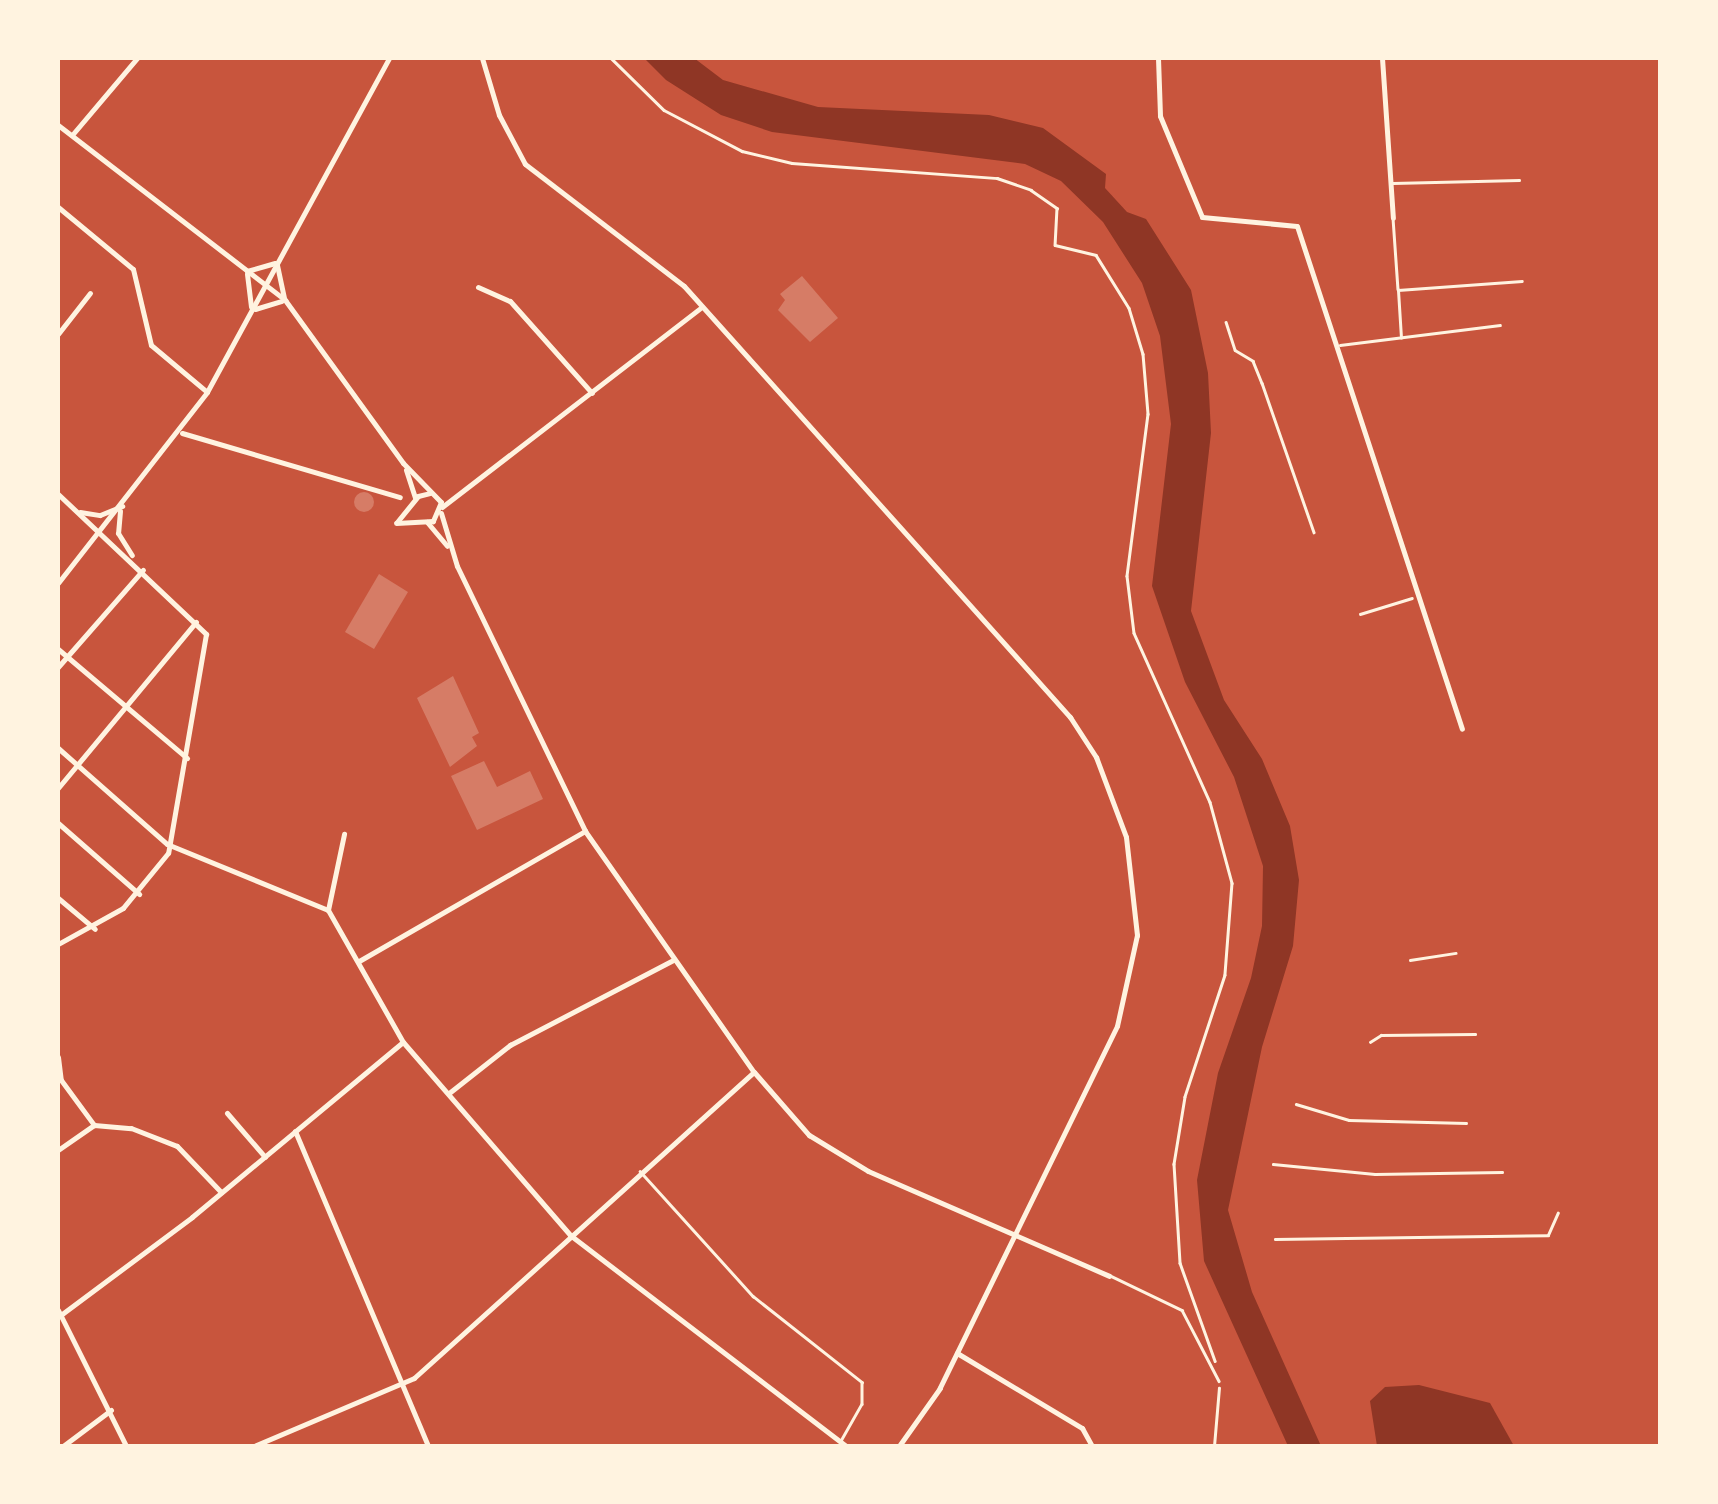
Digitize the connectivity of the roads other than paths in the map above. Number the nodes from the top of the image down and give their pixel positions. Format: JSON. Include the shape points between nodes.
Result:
{"nodes":[{"id":1,"x":137,"y":58,"type":"edge"},
{"id":2,"x":389,"y":58,"type":"edge"},
{"id":3,"x":482,"y":58,"type":"edge"},
{"id":4,"x":1158,"y":58,"type":"edge"},
{"id":5,"x":1382,"y":58,"type":"edge"},
{"id":6,"x":58,"y":125,"type":"edge"},
{"id":7,"x":72,"y":135,"type":"junction"},
{"id":8,"x":1519,"y":180,"type":"dead end"},
{"id":9,"x":1391,"y":183,"type":"junction"},
{"id":10,"x":58,"y":207,"type":"edge"},
{"id":11,"x":1393,"y":218,"type":"joint"},
{"id":12,"x":278,"y":262,"type":"junction"},
{"id":13,"x":246,"y":271,"type":"junction"},
{"id":14,"x":1522,"y":281,"type":"dead end"},
{"id":15,"x":265,"y":285,"type":"junction"},
{"id":16,"x":478,"y":287,"type":"dead end"},
{"id":17,"x":1398,"y":290,"type":"junction"},
{"id":18,"x":90,"y":293,"type":"dead end"},
{"id":19,"x":285,"y":300,"type":"junction"},
{"id":20,"x":702,"y":307,"type":"junction"},
{"id":21,"x":250,"y":313,"type":"junction"},
{"id":22,"x":1500,"y":324,"type":"dead end"},
{"id":23,"x":58,"y":334,"type":"edge"},
{"id":24,"x":1401,"y":338,"type":"junction"},
{"id":25,"x":1338,"y":345,"type":"junction"},
{"id":26,"x":207,"y":392,"type":"junction"},
{"id":27,"x":592,"y":393,"type":"junction"},
{"id":28,"x":181,"y":432,"type":"junction"},
{"id":29,"x":404,"y":462,"type":"junction"},
{"id":30,"x":458,"y":492,"type":"junction"},
{"id":31,"x":58,"y":494,"type":"edge"},
{"id":32,"x":433,"y":494,"type":"junction"},
{"id":33,"x":400,"y":497,"type":"dead end"},
{"id":34,"x":414,"y":502,"type":"junction"},
{"id":35,"x":122,"y":506,"type":"junction"},
{"id":36,"x":442,"y":510,"type":"junction"},
{"id":37,"x":78,"y":511,"type":"junction"},
{"id":38,"x":424,"y":522,"type":"junction"},
{"id":39,"x":101,"y":531,"type":"junction"},
{"id":40,"x":450,"y":549,"type":"junction"},
{"id":41,"x":136,"y":562,"type":"junction"},
{"id":42,"x":143,"y":570,"type":"junction"},
{"id":43,"x":58,"y":582,"type":"edge"},
{"id":44,"x":196,"y":622,"type":"junction"},
{"id":45,"x":58,"y":648,"type":"edge"},
{"id":46,"x":67,"y":656,"type":"junction"},
{"id":47,"x":58,"y":667,"type":"edge"},
{"id":48,"x":126,"y":706,"type":"junction"},
{"id":49,"x":1462,"y":730,"type":"dead end"},
{"id":50,"x":58,"y":748,"type":"edge"},
{"id":51,"x":187,"y":758,"type":"junction"},
{"id":52,"x":76,"y":766,"type":"junction"},
{"id":53,"x":58,"y":788,"type":"edge"},
{"id":54,"x":58,"y":824,"type":"edge"},
{"id":55,"x":585,"y":830,"type":"junction"},
{"id":56,"x":344,"y":834,"type":"dead end"},
{"id":57,"x":171,"y":846,"type":"junction"},
{"id":58,"x":139,"y":894,"type":"junction"},
{"id":59,"x":58,"y":898,"type":"edge"},
{"id":60,"x":328,"y":910,"type":"junction"},
{"id":61,"x":95,"y":929,"type":"junction"},
{"id":62,"x":58,"y":944,"type":"edge"},
{"id":63,"x":674,"y":960,"type":"junction"},
{"id":64,"x":359,"y":961,"type":"junction"},
{"id":65,"x":403,"y":1042,"type":"junction"},
{"id":66,"x":58,"y":1056,"type":"edge"},
{"id":67,"x":754,"y":1072,"type":"junction"},
{"id":68,"x":449,"y":1094,"type":"junction"},
{"id":69,"x":227,"y":1113,"type":"dead end"},
{"id":70,"x":94,"y":1125,"type":"junction"},
{"id":71,"x":295,"y":1131,"type":"junction"},
{"id":72,"x":58,"y":1150,"type":"edge"},
{"id":73,"x":264,"y":1157,"type":"junction"},
{"id":74,"x":640,"y":1171,"type":"junction"},
{"id":75,"x":221,"y":1192,"type":"junction"},
{"id":76,"x":570,"y":1234,"type":"junction"},
{"id":77,"x":1015,"y":1235,"type":"junction"},
{"id":78,"x":1109,"y":1276,"type":"joint"},
{"id":79,"x":59,"y":1314,"type":"edge"},
{"id":80,"x":957,"y":1353,"type":"junction"},
{"id":81,"x":1219,"y":1381,"type":"road end"},
{"id":82,"x":402,"y":1384,"type":"junction"},
{"id":83,"x":110,"y":1410,"type":"junction"},
{"id":84,"x":843,"y":1444,"type":"edge"},
{"id":85,"x":63,"y":1446,"type":"edge"},
{"id":86,"x":126,"y":1446,"type":"edge"},
{"id":87,"x":254,"y":1446,"type":"edge"},
{"id":88,"x":428,"y":1446,"type":"edge"},
{"id":89,"x":898,"y":1446,"type":"edge"},
{"id":90,"x":1092,"y":1446,"type":"edge"}],
"edges":[{"from":1,"to":7,"type":"street"},
{"from":2,"to":12,"type":"street"},
{"from":3,"to":20,"type":"street","via":[[499,115],[525,164]]},
{"from":4,"to":25,"type":"street","via":[[1160,116],[1202,217],[1297,226]]},
{"from":5,"to":9,"type":"street"},
{"from":6,"to":7,"type":"street"},
{"from":7,"to":13,"type":"street"},
{"from":8,"to":9,"type":"lane"},
{"from":9,"to":11,"type":"street"},
{"from":10,"to":26,"type":"street","via":[[133,269],[151,345]]},
{"from":11,"to":17,"type":"lane"},
{"from":12,"to":13,"type":"street"},
{"from":12,"to":15,"type":"street"},
{"from":12,"to":19,"type":"street"},
{"from":13,"to":15,"type":"street"},
{"from":13,"to":21,"type":"street"},
{"from":14,"to":17,"type":"lane"},
{"from":15,"to":19,"type":"street"},
{"from":15,"to":21,"type":"street"},
{"from":16,"to":27,"type":"street","via":[[510,301]]},
{"from":17,"to":24,"type":"lane"},
{"from":18,"to":23,"type":"street"},
{"from":19,"to":21,"type":"street","via":[[262,303]]},
{"from":19,"to":29,"type":"street"},
{"from":20,"to":27,"type":"street"},
{"from":20,"to":77,"type":"street","via":[[1070,716],[1096,757],[1126,838],[1135,884],[1131,981],[1108,1049]]},
{"from":21,"to":26,"type":"street"},
{"from":22,"to":24,"type":"lane"},
{"from":24,"to":25,"type":"lane"},
{"from":25,"to":49,"type":"street"},
{"from":26,"to":28,"type":"street"},
{"from":27,"to":30,"type":"street"},
{"from":28,"to":33,"type":"street"},
{"from":28,"to":35,"type":"street"},
{"from":29,"to":32,"type":"street"},
{"from":29,"to":34,"type":"street"},
{"from":30,"to":32,"type":"street"},
{"from":30,"to":36,"type":"street"},
{"from":31,"to":37,"type":"street"},
{"from":32,"to":34,"type":"street"},
{"from":32,"to":36,"type":"street"},
{"from":34,"to":38,"type":"street"},
{"from":34,"to":38,"type":"street","via":[[396,523]]},
{"from":35,"to":37,"type":"street","via":[[100,515]]},
{"from":35,"to":39,"type":"street"},
{"from":35,"to":41,"type":"street","via":[[118,533]]},
{"from":36,"to":38,"type":"street"},
{"from":36,"to":40,"type":"street"},
{"from":37,"to":39,"type":"street"},
{"from":38,"to":40,"type":"street"},
{"from":39,"to":41,"type":"street"},
{"from":39,"to":43,"type":"street"},
{"from":40,"to":55,"type":"street"},
{"from":41,"to":42,"type":"street"},
{"from":42,"to":44,"type":"street"},
{"from":42,"to":46,"type":"street"},
{"from":44,"to":48,"type":"street"},
{"from":44,"to":51,"type":"street","via":[[206,634]]},
{"from":45,"to":46,"type":"street"},
{"from":46,"to":47,"type":"street"},
{"from":46,"to":48,"type":"street"},
{"from":48,"to":51,"type":"street"},
{"from":48,"to":52,"type":"street"},
{"from":50,"to":52,"type":"street"},
{"from":51,"to":57,"type":"street"},
{"from":52,"to":53,"type":"street"},
{"from":52,"to":57,"type":"street"},
{"from":54,"to":58,"type":"street"},
{"from":55,"to":63,"type":"street"},
{"from":55,"to":64,"type":"street"},
{"from":56,"to":60,"type":"street"},
{"from":57,"to":58,"type":"street"},
{"from":57,"to":60,"type":"street"},
{"from":58,"to":61,"type":"street"},
{"from":59,"to":61,"type":"street"},
{"from":60,"to":64,"type":"street"},
{"from":61,"to":62,"type":"street"},
{"from":63,"to":67,"type":"street"},
{"from":63,"to":68,"type":"street","via":[[510,1046]]},
{"from":64,"to":65,"type":"street"},
{"from":65,"to":68,"type":"street"},
{"from":65,"to":71,"type":"street"},
{"from":66,"to":70,"type":"street","via":[[62,1080]]},
{"from":67,"to":74,"type":"street"},
{"from":67,"to":77,"type":"street","via":[[809,1134],[838,1153]]},
{"from":68,"to":76,"type":"street"},
{"from":69,"to":73,"type":"street"},
{"from":70,"to":72,"type":"street"},
{"from":70,"to":75,"type":"street","via":[[131,1128],[177,1146]]},
{"from":71,"to":73,"type":"street"},
{"from":71,"to":82,"type":"street"},
{"from":73,"to":75,"type":"street"},
{"from":74,"to":76,"type":"street"},
{"from":74,"to":84,"type":"lane","via":[[753,1296],[862,1382],[862,1404]]},
{"from":75,"to":79,"type":"street"},
{"from":76,"to":82,"type":"street"},
{"from":76,"to":84,"type":"street"},
{"from":77,"to":78,"type":"street"},
{"from":77,"to":80,"type":"street"},
{"from":78,"to":81,"type":"lane","via":[[1182,1310]]},
{"from":79,"to":83,"type":"street"},
{"from":80,"to":89,"type":"street"},
{"from":80,"to":90,"type":"street","via":[[1082,1428]]},
{"from":82,"to":87,"type":"street"},
{"from":82,"to":88,"type":"street"},
{"from":83,"to":85,"type":"street"},
{"from":83,"to":86,"type":"street"}]}
